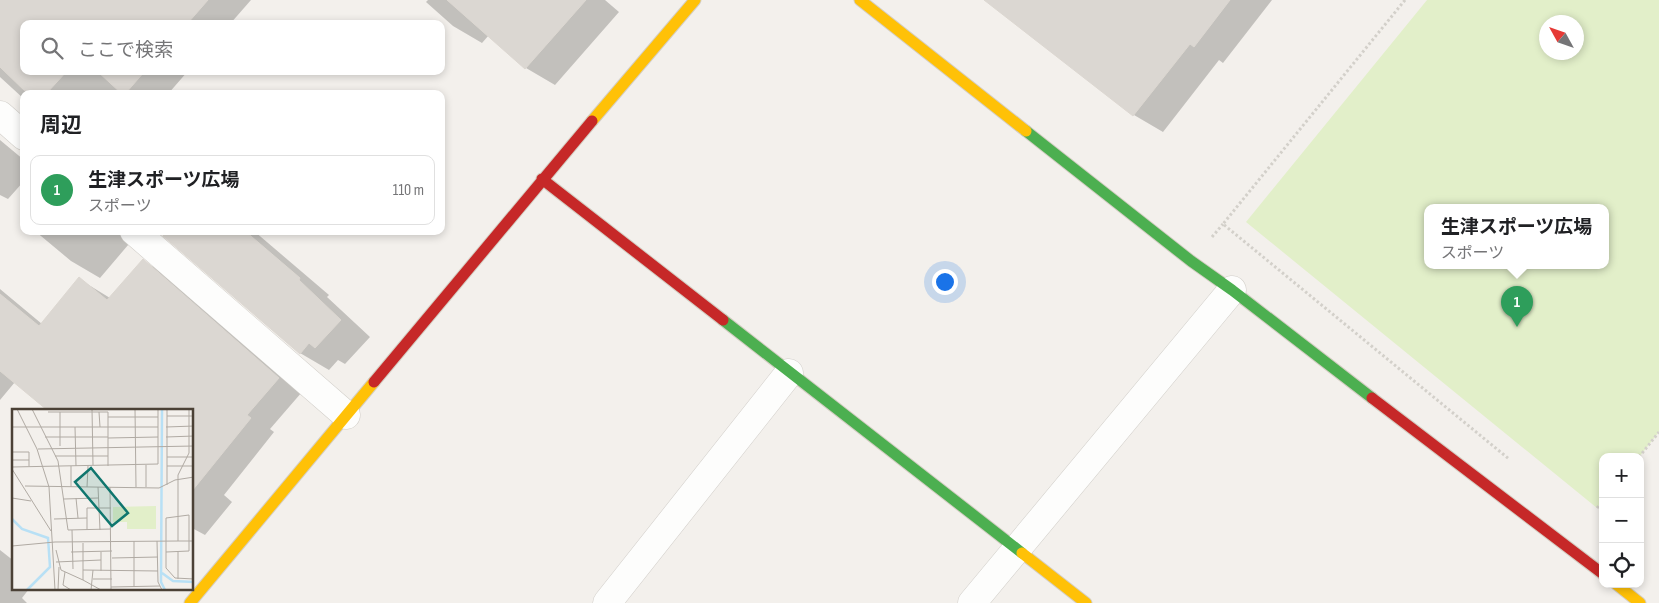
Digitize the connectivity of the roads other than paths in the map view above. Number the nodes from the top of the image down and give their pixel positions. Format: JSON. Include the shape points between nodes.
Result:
{"nodes":[{"id":1,"x":695,"y":0,"type":"edge"},
{"id":2,"x":860,"y":0,"type":"edge"},
{"id":3,"x":0,"y":115,"type":"edge"},
{"id":4,"x":20,"y":132,"type":"edge"},
{"id":5,"x":542,"y":179,"type":"junction"},
{"id":6,"x":139,"y":235,"type":"edge"},
{"id":7,"x":1232,"y":290,"type":"junction"},
{"id":8,"x":790,"y":373,"type":"junction"},
{"id":9,"x":346,"y":415,"type":"junction"},
{"id":10,"x":1017,"y":549,"type":"junction"},
{"id":11,"x":1599,"y":571,"type":"edge"},
{"id":12,"x":1621,"y":588,"type":"edge"},
{"id":13,"x":190,"y":603,"type":"edge"},
{"id":14,"x":607,"y":603,"type":"edge"},
{"id":15,"x":972,"y":603,"type":"edge"},
{"id":16,"x":1086,"y":603,"type":"edge"},
{"id":17,"x":1640,"y":603,"type":"edge"}],
"edges":[{"from":1,"to":5,"type":"street"},
{"from":2,"to":7,"type":"street"},
{"from":3,"to":4,"type":"street"},
{"from":5,"to":8,"type":"street"},
{"from":5,"to":9,"type":"street"},
{"from":6,"to":9,"type":"street"},
{"from":7,"to":10,"type":"street"},
{"from":7,"to":11,"type":"street"},
{"from":8,"to":10,"type":"street"},
{"from":8,"to":14,"type":"street"},
{"from":9,"to":13,"type":"street"},
{"from":10,"to":15,"type":"street"},
{"from":10,"to":16,"type":"street"},
{"from":12,"to":17,"type":"street"}]}
